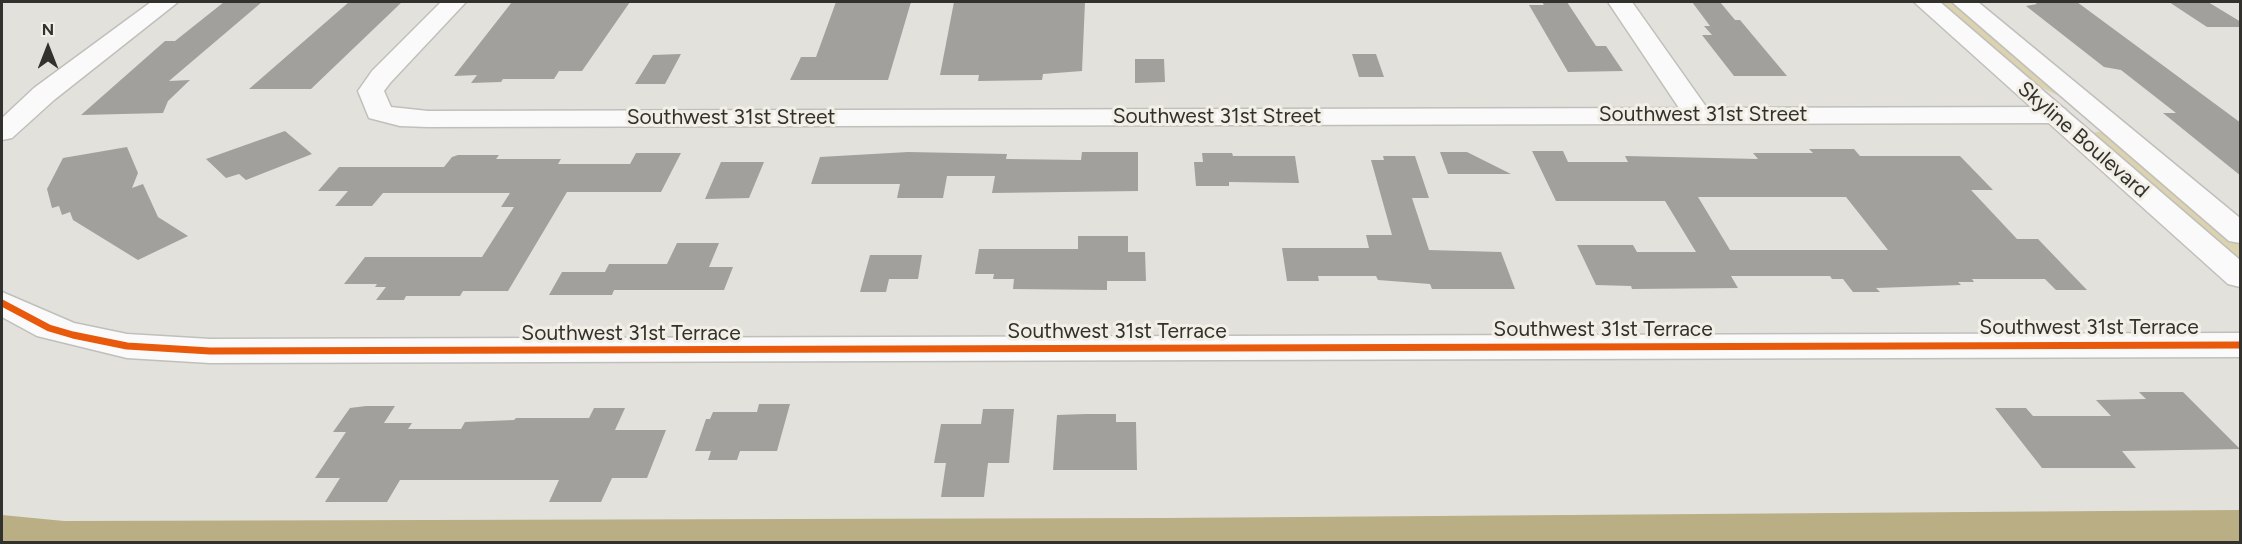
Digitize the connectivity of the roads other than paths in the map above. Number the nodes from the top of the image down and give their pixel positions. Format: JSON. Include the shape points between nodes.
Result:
{"nodes":[{"id":1,"x":166,"y":2,"type":"edge"},
{"id":2,"x":454,"y":2,"type":"edge"},
{"id":3,"x":1620,"y":2,"type":"edge"},
{"id":4,"x":1926,"y":2,"type":"edge"},
{"id":5,"x":1964,"y":2,"type":"edge"},
{"id":6,"x":1698,"y":115,"type":"junction"},
{"id":7,"x":2055,"y":115,"type":"junction"},
{"id":8,"x":2098,"y":115,"type":"junction"},
{"id":9,"x":2,"y":132,"type":"edge"},
{"id":10,"x":2241,"y":234,"type":"edge"},
{"id":11,"x":2241,"y":278,"type":"edge"},
{"id":12,"x":2,"y":303,"type":"edge"},
{"id":13,"x":2241,"y":345,"type":"edge"}],
"edges":[{"from":1,"to":9,"type":"street","via":[[44,94]]},
{"from":2,"to":6,"type":"street","name":"Southwest 31st Street","via":[[381,77],[372,92],[379,112],[428,119]]},
{"from":3,"to":6,"type":"street"},
{"from":4,"to":7,"type":"street","name":"Skyline Boulevard"},
{"from":5,"to":8,"type":"street","name":"Skyline Boulevard"},
{"from":6,"to":7,"type":"street","name":"Southwest 31st Street"},
{"from":7,"to":8,"type":"street","name":"Southwest 31st Street"},
{"from":7,"to":11,"type":"street","name":"Skyline Boulevard"},
{"from":8,"to":10,"type":"street","name":"Skyline Boulevard"},
{"from":12,"to":13,"type":"street","name":"Southwest 31st Terrace","via":[[49,328],[73,335],[127,346],[210,351]]}]}
